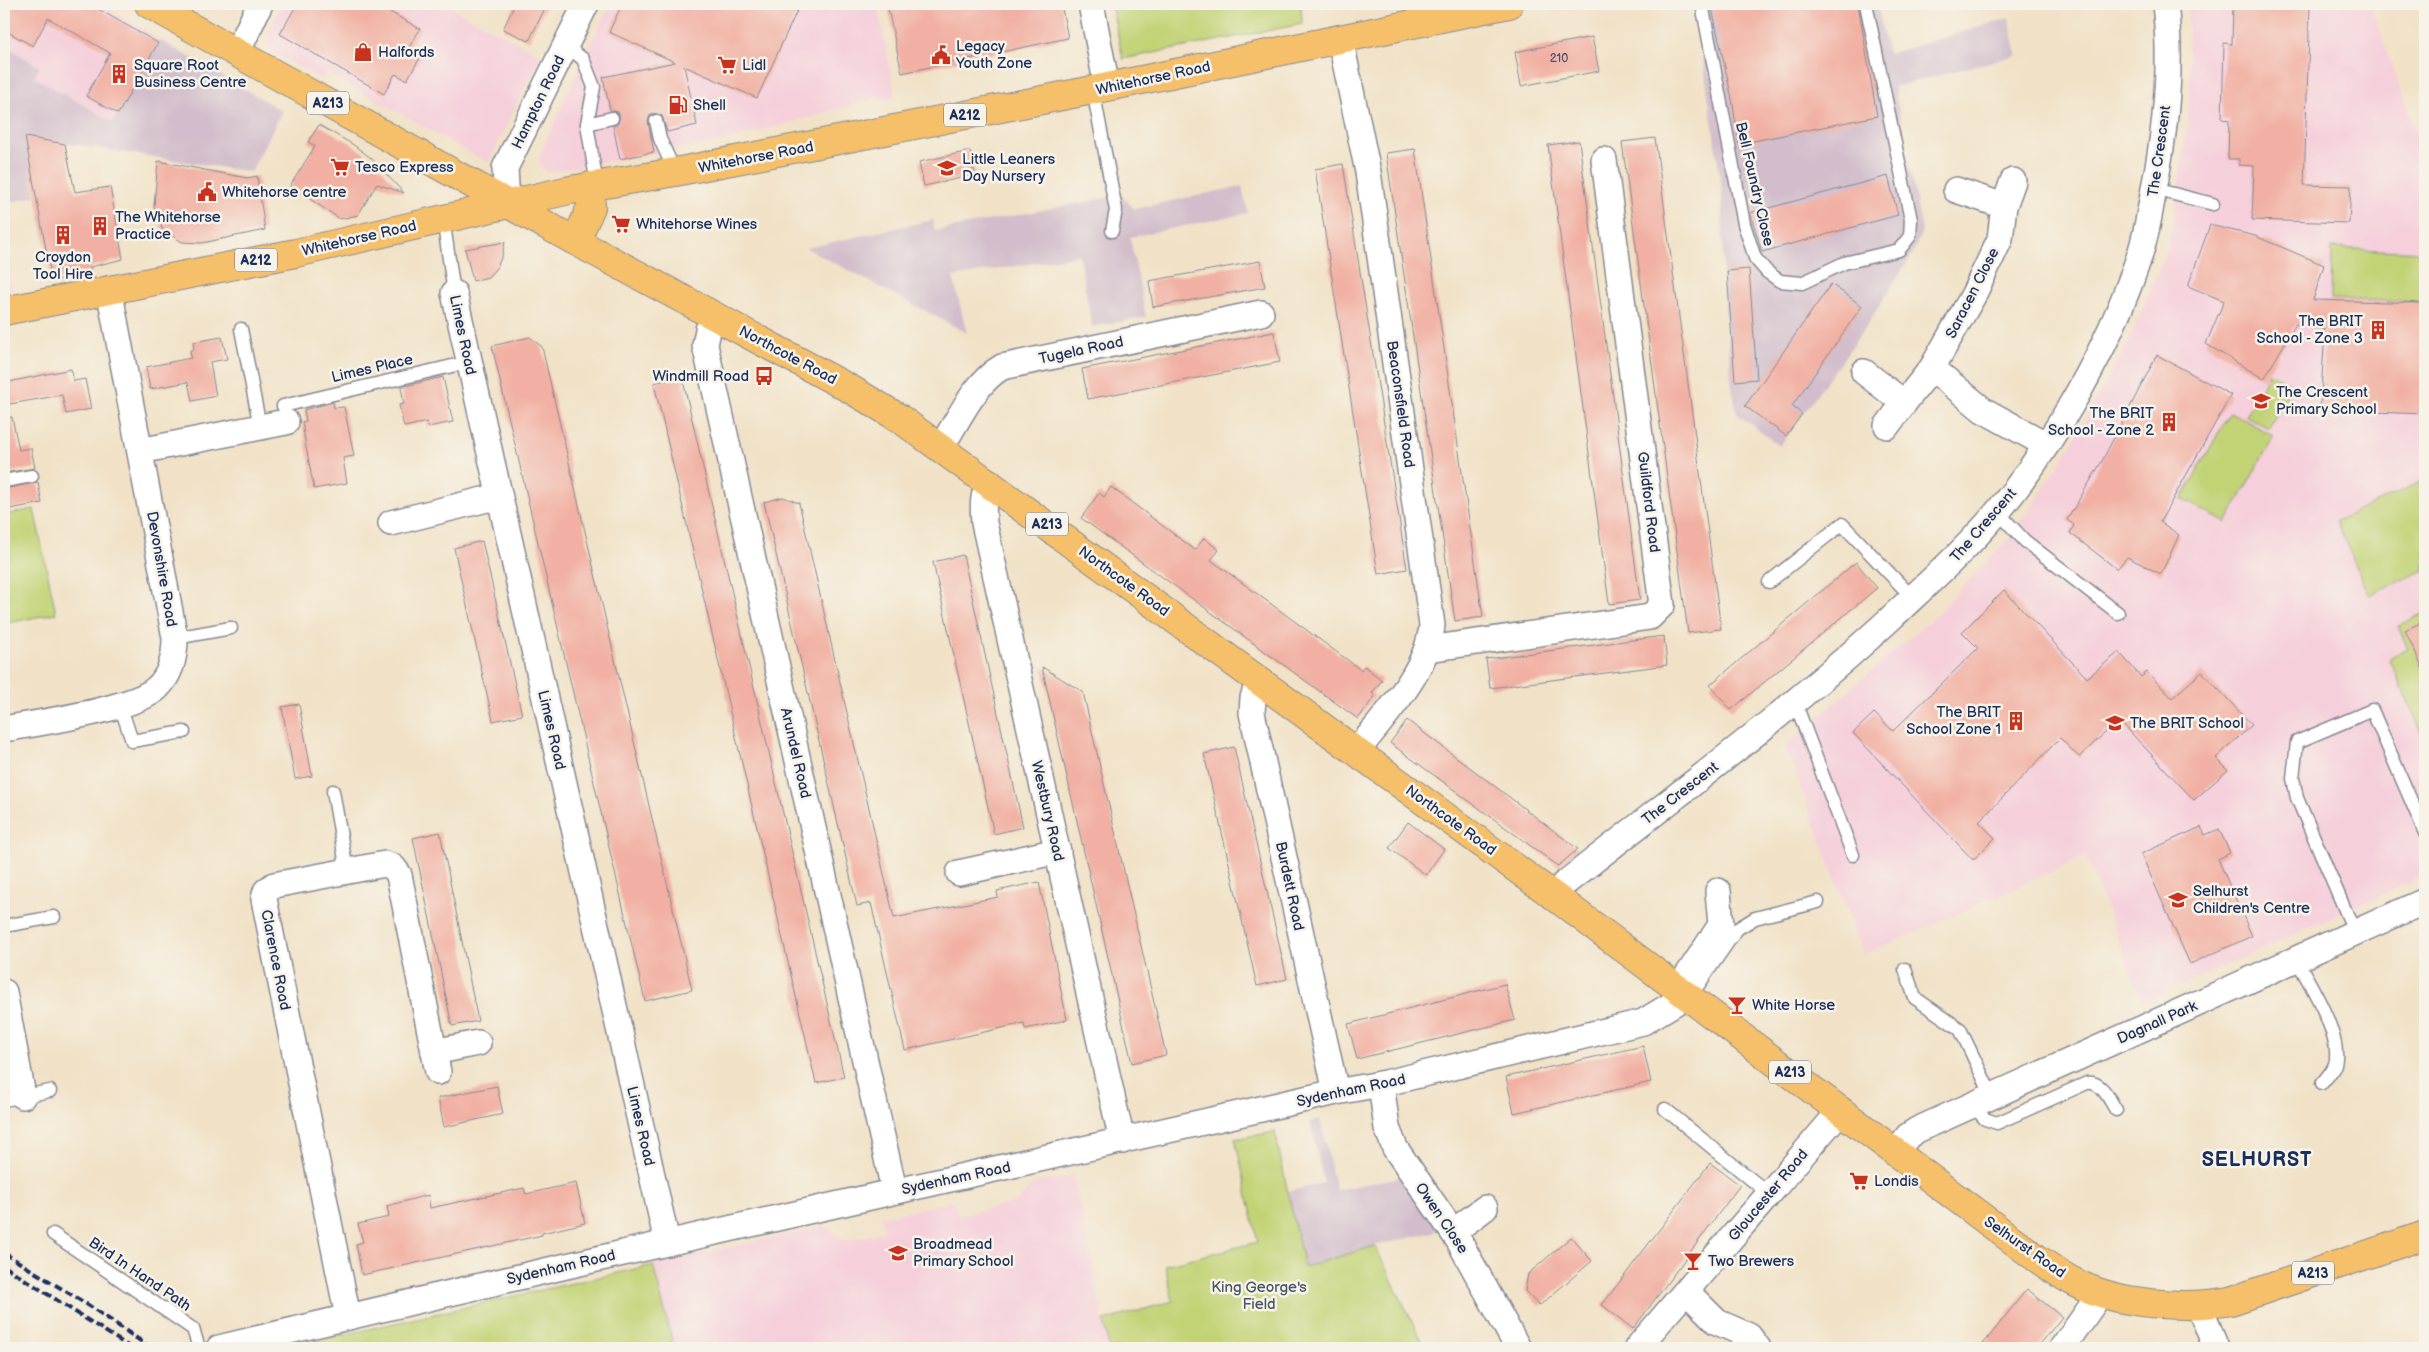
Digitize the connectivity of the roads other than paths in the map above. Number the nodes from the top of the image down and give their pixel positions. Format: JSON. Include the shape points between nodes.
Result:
{"nodes":[{"id":1,"x":149,"y":4,"type":"edge"},
{"id":2,"x":260,"y":4,"type":"edge"},
{"id":3,"x":586,"y":4,"type":"edge"},
{"id":4,"x":1091,"y":4,"type":"edge"},
{"id":5,"x":1509,"y":4,"type":"edge"},
{"id":6,"x":1702,"y":4,"type":"edge"},
{"id":7,"x":1866,"y":4,"type":"edge"},
{"id":8,"x":2165,"y":4,"type":"edge"},
{"id":9,"x":1340,"y":38,"type":"junction"},
{"id":10,"x":566,"y":46,"type":"junction"},
{"id":11,"x":238,"y":53,"type":"junction"},
{"id":12,"x":1100,"y":89,"type":"junction"},
{"id":13,"x":612,"y":118,"type":"dead end"},
{"id":14,"x":656,"y":121,"type":"dead end"},
{"id":15,"x":587,"y":124,"type":"junction"},
{"id":16,"x":1604,"y":160,"type":"dead end"},
{"id":17,"x":675,"y":172,"type":"junction"},
{"id":18,"x":2013,"y":181,"type":"dead end"},
{"id":19,"x":594,"y":186,"type":"junction"},
{"id":20,"x":2154,"y":189,"type":"junction"},
{"id":21,"x":1956,"y":190,"type":"dead end"},
{"id":22,"x":507,"y":203,"type":"junction"},
{"id":23,"x":2213,"y":204,"type":"dead end"},
{"id":24,"x":2004,"y":206,"type":"junction"},
{"id":25,"x":443,"y":218,"type":"junction"},
{"id":26,"x":1112,"y":231,"type":"dead end"},
{"id":27,"x":576,"y":241,"type":"junction"},
{"id":28,"x":108,"y":289,"type":"junction"},
{"id":29,"x":454,"y":293,"type":"joint"},
{"id":30,"x":4,"y":312,"type":"edge"},
{"id":31,"x":1261,"y":313,"type":"dead end"},
{"id":32,"x":714,"y":316,"type":"junction"},
{"id":33,"x":241,"y":329,"type":"dead end"},
{"id":34,"x":469,"y":362,"type":"junction"},
{"id":35,"x":1932,"y":368,"type":"junction"},
{"id":36,"x":1864,"y":372,"type":"dead end"},
{"id":37,"x":1904,"y":404,"type":"junction"},
{"id":38,"x":285,"y":414,"type":"joint"},
{"id":39,"x":1888,"y":426,"type":"dead end"},
{"id":40,"x":260,"y":427,"type":"junction"},
{"id":41,"x":2045,"y":444,"type":"junction"},
{"id":42,"x":941,"y":447,"type":"junction"},
{"id":43,"x":140,"y":451,"type":"junction"},
{"id":44,"x":32,"y":476,"type":"dead end"},
{"id":45,"x":4,"y":481,"type":"edge"},
{"id":46,"x":989,"y":482,"type":"junction"},
{"id":47,"x":499,"y":496,"type":"junction"},
{"id":48,"x":1998,"y":512,"type":"junction"},
{"id":49,"x":391,"y":523,"type":"dead end"},
{"id":50,"x":1769,"y":582,"type":"dead end"},
{"id":51,"x":1913,"y":598,"type":"junction"},
{"id":52,"x":2118,"y":613,"type":"dead end"},
{"id":53,"x":231,"y":628,"type":"dead end"},
{"id":54,"x":175,"y":638,"type":"junction"},
{"id":55,"x":1428,"y":649,"type":"junction"},
{"id":56,"x":1259,"y":681,"type":"junction"},
{"id":57,"x":1795,"y":702,"type":"junction"},
{"id":58,"x":120,"y":705,"type":"junction"},
{"id":59,"x":4,"y":729,"type":"edge"},
{"id":60,"x":184,"y":732,"type":"dead end"},
{"id":61,"x":1357,"y":751,"type":"junction"},
{"id":62,"x":333,"y":791,"type":"dead end"},
{"id":63,"x":2425,"y":833,"type":"edge"},
{"id":64,"x":1058,"y":851,"type":"junction"},
{"id":65,"x":1853,"y":855,"type":"dead end"},
{"id":66,"x":347,"y":871,"type":"junction"},
{"id":67,"x":959,"y":873,"type":"dead end"},
{"id":68,"x":1718,"y":891,"type":"dead end"},
{"id":69,"x":1554,"y":896,"type":"junction"},
{"id":70,"x":2425,"y":901,"type":"edge"},
{"id":71,"x":1818,"y":902,"type":"dead end"},
{"id":72,"x":54,"y":917,"type":"dead end"},
{"id":73,"x":4,"y":926,"type":"edge"},
{"id":74,"x":2355,"y":933,"type":"junction"},
{"id":75,"x":2296,"y":959,"type":"junction"},
{"id":76,"x":1905,"y":969,"type":"dead end"},
{"id":77,"x":4,"y":992,"type":"edge"},
{"id":78,"x":1684,"y":993,"type":"junction"},
{"id":79,"x":478,"y":1043,"type":"dead end"},
{"id":80,"x":2322,"y":1083,"type":"dead end"},
{"id":81,"x":1381,"y":1084,"type":"junction"},
{"id":82,"x":50,"y":1091,"type":"dead end"},
{"id":83,"x":1336,"y":1092,"type":"junction"},
{"id":84,"x":13,"y":1098,"type":"edge"},
{"id":85,"x":1982,"y":1101,"type":"junction"},
{"id":86,"x":1665,"y":1109,"type":"dead end"},
{"id":87,"x":1841,"y":1110,"type":"junction"},
{"id":88,"x":2116,"y":1110,"type":"dead end"},
{"id":89,"x":1122,"y":1141,"type":"junction"},
{"id":90,"x":1896,"y":1152,"type":"junction"},
{"id":91,"x":894,"y":1190,"type":"junction"},
{"id":92,"x":1768,"y":1194,"type":"junction"},
{"id":93,"x":1485,"y":1208,"type":"dead end"},
{"id":94,"x":1453,"y":1232,"type":"junction"},
{"id":95,"x":53,"y":1234,"type":"dead end"},
{"id":96,"x":2425,"y":1235,"type":"edge"},
{"id":97,"x":667,"y":1242,"type":"junction"},
{"id":98,"x":1686,"y":1292,"type":"junction"},
{"id":99,"x":2101,"y":1293,"type":"junction"},
{"id":100,"x":2199,"y":1305,"type":"junction"},
{"id":101,"x":348,"y":1316,"type":"junction"},
{"id":102,"x":199,"y":1348,"type":"edge"},
{"id":103,"x":219,"y":1348,"type":"edge"},
{"id":104,"x":1518,"y":1348,"type":"edge"},
{"id":105,"x":1637,"y":1348,"type":"edge"},
{"id":106,"x":1758,"y":1348,"type":"edge"},
{"id":107,"x":2062,"y":1348,"type":"edge"},
{"id":108,"x":2216,"y":1348,"type":"edge"}],
"edges":[{"from":1,"to":11,"type":"main road","number":"A213"},
{"from":2,"to":11,"type":"street"},
{"from":3,"to":10,"type":"street","name":"Hampton Road"},
{"from":4,"to":12,"type":"street"},
{"from":5,"to":9,"type":"main road","name":"Whitehorse Road","number":"A212"},
{"from":6,"to":7,"type":"lane","name":"Bell Foundry Close","via":[[1736,191],[1750,246],[1759,264],[1773,278],[1795,284],[1844,263],[1899,250],[1910,236],[1911,220]]},
{"from":8,"to":20,"type":"street","name":"The Crescent","via":[[2165,109]]},
{"from":9,"to":12,"type":"main road","name":"Whitehorse Road","number":"A212"},
{"from":9,"to":55,"type":"street","name":"Beaconsfield Road","via":[[1368,172],[1430,600],[1432,625]]},
{"from":10,"to":15,"type":"lane","via":[[583,59],[594,88]]},
{"from":10,"to":22,"type":"street","name":"Hampton Road","via":[[505,168]]},
{"from":11,"to":22,"type":"main road","number":"A213"},
{"from":12,"to":17,"type":"main road","name":"Whitehorse Road","number":"A212"},
{"from":12,"to":26,"type":"lane","via":[[1116,210]]},
{"from":13,"to":15,"type":"lane"},
{"from":14,"to":17,"type":"lane","via":[[660,139]]},
{"from":15,"to":19,"type":"lane"},
{"from":16,"to":55,"type":"street","name":"Guildford Road","via":[[1662,604],[1650,617]]},
{"from":17,"to":19,"type":"main road","name":"Whitehorse Road","number":"A212"},
{"from":18,"to":24,"type":"street","name":"Saracen Close"},
{"from":19,"to":22,"type":"main road","name":"Whitehorse Road","number":"A212"},
{"from":19,"to":27,"type":"main road","via":[[591,207]]},
{"from":20,"to":23,"type":"lane"},
{"from":20,"to":41,"type":"street","name":"The Crescent","via":[[2149,222],[2136,266],[2112,324],[2086,376]]},
{"from":21,"to":24,"type":"street"},
{"from":22,"to":25,"type":"main road","name":"Whitehorse Road","number":"A212"},
{"from":22,"to":27,"type":"main road","name":"Northcote Road","number":"A213"},
{"from":24,"to":35,"type":"street","name":"Saracen Close","via":[[2002,229],[1994,255]]},
{"from":25,"to":28,"type":"main road","name":"Whitehorse Road","number":"A212","via":[[296,253]]},
{"from":25,"to":29,"type":"lane","name":"Limes Road"},
{"from":27,"to":32,"type":"main road","name":"Northcote Road","number":"A213"},
{"from":28,"to":30,"type":"main road","name":"Whitehorse Road","number":"A212"},
{"from":28,"to":43,"type":"street","name":"Devonshire Road"},
{"from":29,"to":34,"type":"street","name":"Limes Road"},
{"from":31,"to":42,"type":"street","name":"Tugela Road","via":[[1002,367],[979,387]]},
{"from":32,"to":42,"type":"main road","name":"Northcote Road","number":"A213","via":[[852,390]]},
{"from":32,"to":91,"type":"street","name":"Arundel Road","via":[[705,345]]},
{"from":33,"to":40,"type":"lane"},
{"from":34,"to":38,"type":"lane","name":"Limes Place"},
{"from":34,"to":47,"type":"street","name":"Limes Road"},
{"from":35,"to":37,"type":"street","name":"Saracen Close"},
{"from":35,"to":41,"type":"street","via":[[1984,410]]},
{"from":36,"to":37,"type":"street"},
{"from":37,"to":39,"type":"street","name":"Saracen Close"},
{"from":38,"to":40,"type":"street"},
{"from":40,"to":43,"type":"street"},
{"from":41,"to":48,"type":"street","name":"The Crescent"},
{"from":42,"to":46,"type":"main road","name":"Northcote Road","number":"A213"},
{"from":43,"to":54,"type":"street","name":"Devonshire Road"},
{"from":44,"to":45,"type":"lane"},
{"from":46,"to":56,"type":"main road","name":"Northcote Road","number":"A213"},
{"from":46,"to":64,"type":"street","name":"Westbury Road","via":[[982,505],[984,523]]},
{"from":47,"to":49,"type":"street"},
{"from":47,"to":97,"type":"street","name":"Limes Road"},
{"from":48,"to":51,"type":"street","name":"The Crescent","via":[[1962,552]]},
{"from":48,"to":52,"type":"lane","via":[[2025,541]]},
{"from":50,"to":51,"type":"lane","via":[[1842,524]]},
{"from":51,"to":57,"type":"street","name":"The Crescent"},
{"from":53,"to":54,"type":"lane"},
{"from":54,"to":58,"type":"street","name":"Devonshire Road","via":[[171,665],[164,681],[150,694]]},
{"from":55,"to":61,"type":"street","name":"Beaconsfield Road","via":[[1419,667]]},
{"from":56,"to":61,"type":"main road","name":"Northcote Road","number":"A213"},
{"from":56,"to":83,"type":"street","name":"Burdett Road","via":[[1252,714]]},
{"from":57,"to":65,"type":"lane"},
{"from":57,"to":69,"type":"street","name":"The Crescent","via":[[1564,884]]},
{"from":58,"to":59,"type":"street","name":"Devonshire Road"},
{"from":58,"to":60,"type":"lane","via":[[132,741]]},
{"from":61,"to":69,"type":"main road","name":"Northcote Road","number":"A213"},
{"from":62,"to":66,"type":"lane"},
{"from":63,"to":74,"type":"lane","via":[[2372,710],[2298,742],[2293,778],[2297,798]]},
{"from":64,"to":67,"type":"street"},
{"from":64,"to":89,"type":"street","name":"Westbury Road"},
{"from":66,"to":79,"type":"street","name":"Clarence Road","via":[[385,864],[393,867],[399,875],[436,1062]]},
{"from":66,"to":101,"type":"street","name":"Clarence Road","via":[[274,886],[266,892],[264,899]]},
{"from":68,"to":78,"type":"street","name":"Sydenham Road","via":[[1721,924]]},
{"from":69,"to":78,"type":"main road","name":"Northcote Road","number":"A213"},
{"from":70,"to":74,"type":"street","name":"Dagnall Park"},
{"from":71,"to":78,"type":"lane","via":[[1755,918],[1737,928]]},
{"from":72,"to":73,"type":"lane"},
{"from":74,"to":75,"type":"street","name":"Dagnall Park"},
{"from":75,"to":80,"type":"lane","via":[[2320,1000],[2336,1054],[2333,1070]]},
{"from":75,"to":85,"type":"street","name":"Dagnall Park"},
{"from":76,"to":85,"type":"lane","via":[[1915,998],[1960,1028]]},
{"from":77,"to":84,"type":"street"},
{"from":78,"to":81,"type":"street","name":"Sydenham Road","via":[[1676,1002],[1643,1022]]},
{"from":78,"to":87,"type":"main road","name":"Selhurst Road","number":"A213"},
{"from":81,"to":83,"type":"street","name":"Sydenham Road"},
{"from":81,"to":94,"type":"street","name":"Owen Close","via":[[1388,1128],[1395,1148]]},
{"from":82,"to":84,"type":"lane"},
{"from":83,"to":89,"type":"street","name":"Sydenham Road"},
{"from":85,"to":88,"type":"lane","via":[[1985,1120],[1996,1123],[2094,1082],[2100,1085]]},
{"from":85,"to":90,"type":"street","name":"Dagnall Park","via":[[1917,1130]]},
{"from":86,"to":92,"type":"lane"},
{"from":87,"to":90,"type":"main road","name":"Selhurst Road","number":"A213"},
{"from":87,"to":92,"type":"street","name":"Gloucester Road"},
{"from":89,"to":91,"type":"street","name":"Sydenham Road","via":[[964,1178]]},
{"from":90,"to":99,"type":"main road","name":"Selhurst Road","number":"A213","via":[[2039,1260],[2075,1282]]},
{"from":91,"to":97,"type":"street","name":"Sydenham Road"},
{"from":92,"to":98,"type":"street","name":"Gloucester Road"},
{"from":93,"to":94,"type":"street"},
{"from":94,"to":104,"type":"street","name":"Owen Close"},
{"from":95,"to":102,"type":"lane","name":"Bird In Hand Path","via":[[193,1329]]},
{"from":96,"to":100,"type":"main road","name":"Selhurst Road","number":"A213","via":[[2231,1301]]},
{"from":97,"to":101,"type":"street","name":"Sydenham Road"},
{"from":98,"to":105,"type":"street","name":"Gloucester Road"},
{"from":98,"to":106,"type":"street","via":[[1717,1322],[1749,1336]]},
{"from":99,"to":100,"type":"main road","name":"Selhurst Road","number":"A213","via":[[2172,1306]]},
{"from":99,"to":107,"type":"street"},
{"from":100,"to":108,"type":"street"},
{"from":101,"to":103,"type":"street","name":"Sydenham Road"}]}
